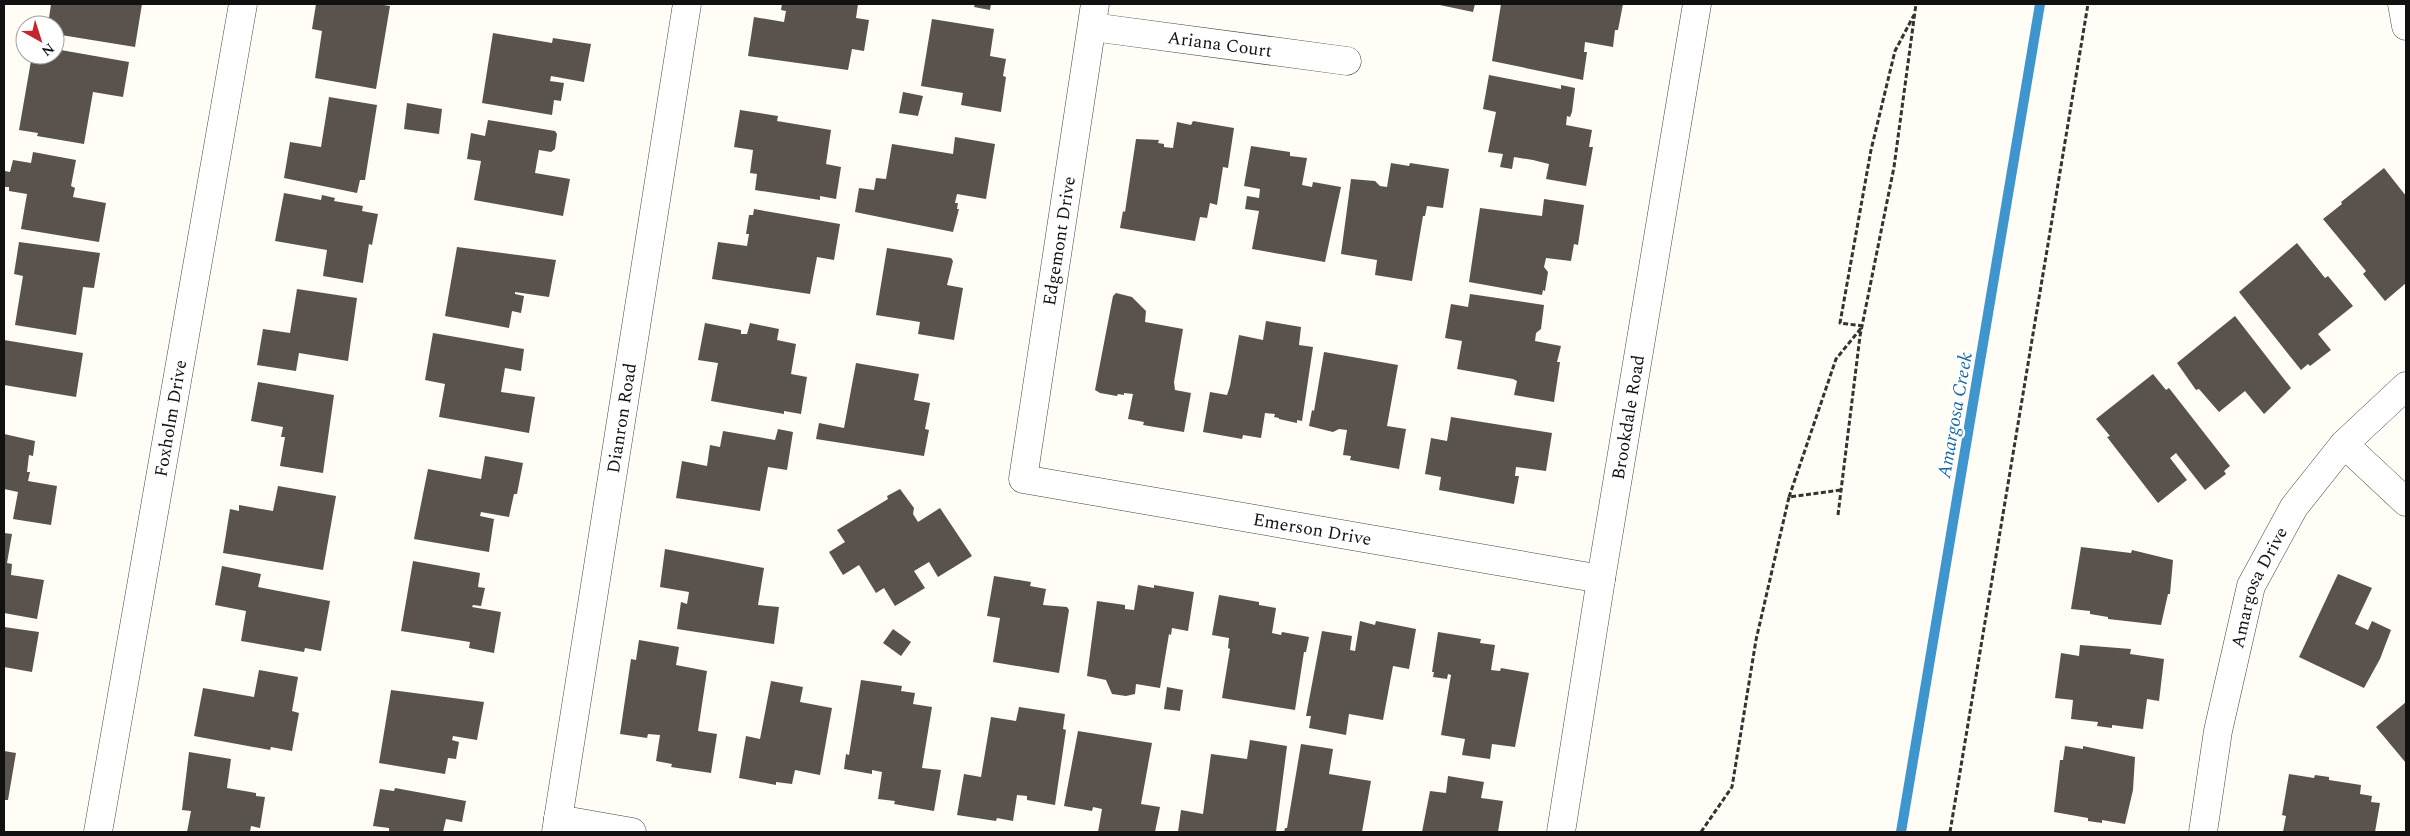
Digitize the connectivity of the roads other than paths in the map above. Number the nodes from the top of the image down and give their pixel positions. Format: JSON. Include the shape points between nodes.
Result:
{"nodes":[{"id":1,"x":243,"y":4,"type":"edge"},
{"id":2,"x":687,"y":4,"type":"edge"},
{"id":3,"x":1698,"y":4,"type":"edge"},
{"id":4,"x":2402,"y":4,"type":"edge"},
{"id":5,"x":1094,"y":15,"type":"edge"},
{"id":6,"x":2406,"y":26,"type":"edge"},
{"id":7,"x":1348,"y":62,"type":"dead end"},
{"id":8,"x":2406,"y":386,"type":"edge"},
{"id":9,"x":2344,"y":444,"type":"junction"},
{"id":10,"x":1023,"y":479,"type":"joint"},
{"id":11,"x":2406,"y":502,"type":"edge"},
{"id":12,"x":1601,"y":578,"type":"junction"},
{"id":13,"x":557,"y":826,"type":"edge"},
{"id":14,"x":98,"y":832,"type":"edge"},
{"id":15,"x":632,"y":832,"type":"edge"},
{"id":16,"x":1561,"y":832,"type":"edge"},
{"id":17,"x":2203,"y":832,"type":"edge"}],
"edges":[{"from":1,"to":14,"type":"street","name":"Foxholm Drive"},
{"from":2,"to":13,"type":"street","name":"Dianron Road"},
{"from":3,"to":12,"type":"street","name":"Brookdale Road"},
{"from":4,"to":6,"type":"street"},
{"from":5,"to":7,"type":"street","name":"Ariana Court"},
{"from":5,"to":10,"type":"street","name":"Edgemont Drive"},
{"from":8,"to":9,"type":"street","name":"Amargosa Drive"},
{"from":9,"to":11,"type":"street"},
{"from":9,"to":17,"type":"street","name":"Amargosa Drive","via":[[2294,508],[2251,586],[2218,731]]},
{"from":10,"to":12,"type":"street","name":"Emerson Drive"},
{"from":12,"to":16,"type":"street","name":"Brookdale Road"},
{"from":13,"to":15,"type":"street"}]}
